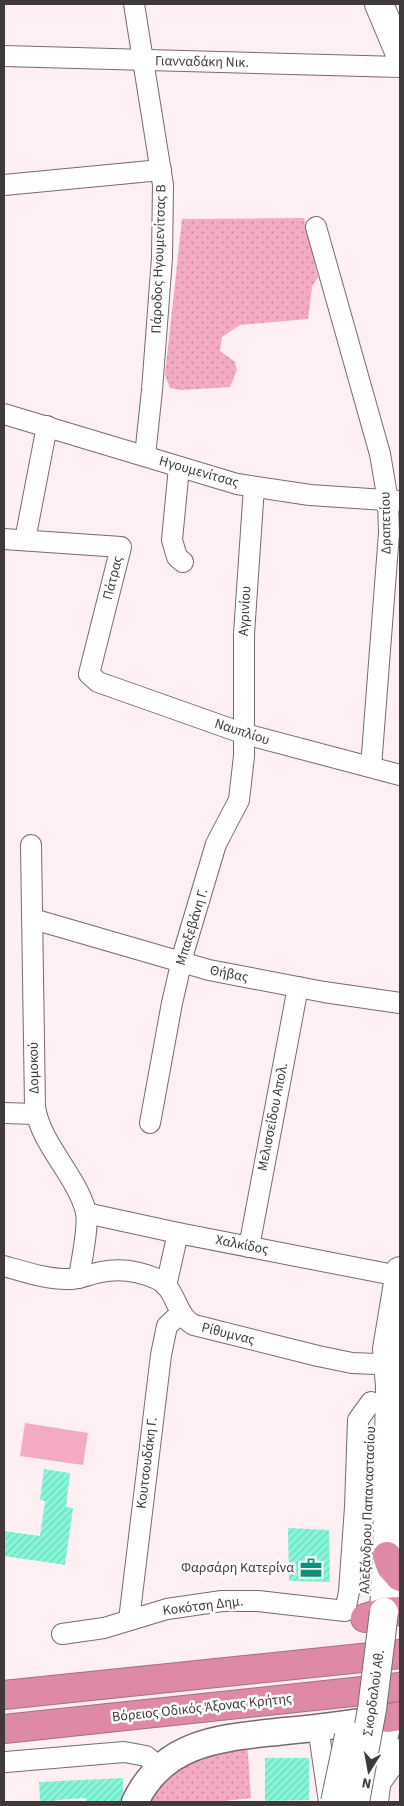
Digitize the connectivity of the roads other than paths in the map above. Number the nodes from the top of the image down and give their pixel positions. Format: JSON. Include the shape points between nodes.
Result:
{"nodes":[{"id":1,"x":134,"y":4,"type":"edge"},
{"id":2,"x":379,"y":4,"type":"edge"},
{"id":3,"x":400,"y":54,"type":"edge"},
{"id":4,"x":4,"y":56,"type":"edge"},
{"id":5,"x":144,"y":60,"type":"junction"},
{"id":6,"x":400,"y":67,"type":"edge"},
{"id":7,"x":161,"y":170,"type":"junction"},
{"id":8,"x":4,"y":185,"type":"edge"},
{"id":9,"x":316,"y":227,"type":"dead end"},
{"id":10,"x":4,"y":414,"type":"edge"},
{"id":11,"x":47,"y":426,"type":"junction"},
{"id":12,"x":145,"y":456,"type":"junction"},
{"id":13,"x":179,"y":467,"type":"junction"},
{"id":14,"x":254,"y":487,"type":"junction"},
{"id":15,"x":394,"y":501,"type":"edge"},
{"id":16,"x":4,"y":539,"type":"edge"},
{"id":17,"x":25,"y":540,"type":"junction"},
{"id":18,"x":183,"y":562,"type":"dead end"},
{"id":19,"x":89,"y":674,"type":"joint"},
{"id":20,"x":245,"y":734,"type":"junction"},
{"id":21,"x":371,"y":767,"type":"junction"},
{"id":22,"x":400,"y":775,"type":"edge"},
{"id":23,"x":31,"y":845,"type":"dead end"},
{"id":24,"x":33,"y":919,"type":"junction"},
{"id":25,"x":181,"y":962,"type":"junction"},
{"id":26,"x":298,"y":988,"type":"junction"},
{"id":27,"x":400,"y":1003,"type":"edge"},
{"id":28,"x":4,"y":1113,"type":"edge"},
{"id":29,"x":36,"y":1114,"type":"junction"},
{"id":30,"x":150,"y":1123,"type":"dead end"},
{"id":31,"x":86,"y":1213,"type":"junction"},
{"id":32,"x":178,"y":1233,"type":"junction"},
{"id":33,"x":249,"y":1247,"type":"junction"},
{"id":34,"x":4,"y":1266,"type":"edge"},
{"id":35,"x":400,"y":1273,"type":"edge"},
{"id":36,"x":79,"y":1278,"type":"junction"},
{"id":37,"x":166,"y":1286,"type":"junction"},
{"id":38,"x":181,"y":1313,"type":"junction"},
{"id":39,"x":388,"y":1359,"type":"edge"},
{"id":40,"x":371,"y":1402,"type":"junction"},
{"id":41,"x":379,"y":1451,"type":"junction"},
{"id":42,"x":393,"y":1567,"type":"edge"},
{"id":43,"x":374,"y":1613,"type":"edge"},
{"id":44,"x":129,"y":1620,"type":"junction"},
{"id":45,"x":62,"y":1634,"type":"dead end"},
{"id":46,"x":400,"y":1654,"type":"edge"},
{"id":47,"x":400,"y":1687,"type":"edge"},
{"id":48,"x":4,"y":1695,"type":"edge"},
{"id":49,"x":394,"y":1717,"type":"edge"},
{"id":50,"x":318,"y":1727,"type":"junction"},
{"id":51,"x":4,"y":1729,"type":"edge"},
{"id":52,"x":400,"y":1749,"type":"edge"},
{"id":53,"x":6,"y":1762,"type":"dead end"},
{"id":54,"x":160,"y":1768,"type":"junction"},
{"id":55,"x":368,"y":1798,"type":"edge"},
{"id":56,"x":134,"y":1802,"type":"edge"},
{"id":57,"x":329,"y":1802,"type":"edge"},
{"id":58,"x":334,"y":1802,"type":"edge"}],
"edges":[{"from":1,"to":5,"type":"street","name":"Πάροδος Ηγουμενίτσας Β"},
{"from":2,"to":3,"type":"main road"},
{"from":4,"to":5,"type":"street","name":"Γιανναδάκη Νικ."},
{"from":5,"to":6,"type":"street","name":"Γιανναδάκη Νικ."},
{"from":5,"to":7,"type":"street","name":"Πάροδος Ηγουμενίτσας Β"},
{"from":7,"to":8,"type":"street"},
{"from":7,"to":12,"type":"street","name":"Πάροδος Ηγουμενίτσας Β","via":[[162,258]]},
{"from":9,"to":15,"type":"street","name":"Δραπετίου"},
{"from":10,"to":11,"type":"street","name":"Ηγουμενίτσας"},
{"from":11,"to":12,"type":"street","name":"Ηγουμενίτσας"},
{"from":11,"to":17,"type":"street"},
{"from":12,"to":13,"type":"street","name":"Ηγουμενίτσας"},
{"from":13,"to":14,"type":"street","name":"Ηγουμενίτσας"},
{"from":13,"to":18,"type":"street","via":[[172,540],[176,557]]},
{"from":14,"to":15,"type":"street","name":"Ηγουμενίτσας"},
{"from":14,"to":20,"type":"street","name":"Αγρινίου","via":[[244,634]]},
{"from":15,"to":21,"type":"street","name":"Δραπετίου"},
{"from":16,"to":17,"type":"street","name":"Πάτρας"},
{"from":17,"to":19,"type":"street","name":"Πάτρας","via":[[121,546]]},
{"from":19,"to":20,"type":"street","name":"Ναυπλίου","via":[[98,682]]},
{"from":20,"to":21,"type":"street","name":"Ναυπλίου"},
{"from":20,"to":25,"type":"street","name":"Μπαξεβάνη Γ.","via":[[239,800],[216,844]]},
{"from":21,"to":22,"type":"street","name":"Ναυπλίου"},
{"from":23,"to":24,"type":"street","name":"Δομοκού"},
{"from":24,"to":25,"type":"street","name":"Θήβας"},
{"from":24,"to":29,"type":"street","name":"Δομοκού"},
{"from":25,"to":26,"type":"street","name":"Θήβας"},
{"from":25,"to":30,"type":"street","name":"Μπαξεβάνη Γ."},
{"from":26,"to":27,"type":"street","name":"Θήβας"},
{"from":26,"to":33,"type":"street","name":"Μελισσείδου Απολ."},
{"from":28,"to":29,"type":"street"},
{"from":29,"to":31,"type":"street","name":"Δομοκού"},
{"from":31,"to":32,"type":"street","name":"Χαλκίδος"},
{"from":31,"to":36,"type":"street","name":"Δομοκού"},
{"from":32,"to":33,"type":"street","name":"Χαλκίδος"},
{"from":32,"to":37,"type":"street"},
{"from":33,"to":35,"type":"street","name":"Χαλκίδος"},
{"from":34,"to":36,"type":"street","via":[[60,1279]]},
{"from":35,"to":39,"type":"main road","name":"Αλεξάνδρου Παπαναστασίου"},
{"from":36,"to":37,"type":"street","via":[[122,1270],[148,1276]]},
{"from":37,"to":38,"type":"street","name":"Ρίθυμνας","via":[[175,1297]]},
{"from":38,"to":39,"type":"street","name":"Ρίθυμνας","via":[[190,1323],[216,1331],[340,1361],[361,1364]]},
{"from":38,"to":44,"type":"street","name":"Κουτσουδάκη Γ.","via":[[167,1326],[161,1356]]},
{"from":39,"to":40,"type":"main road","name":"Αλεξάνδρου Παπαναστασίου","via":[[372,1385]]},
{"from":39,"to":41,"type":"main road","name":"Αλεξάνδρου Παπαναστασίου"},
{"from":40,"to":41,"type":"main road","name":"Αλεξάνδρου Παπαναστασίου"},
{"from":40,"to":43,"type":"street","name":"Αλεξάνδρου Παπαναστασίου","via":[[358,1420],[349,1592]]},
{"from":41,"to":42,"type":"main road","name":"Αλεξάνδρου Παπαναστασίου"},
{"from":41,"to":43,"type":"main road","name":"Αλεξάνδρου Παπαναστασίου","via":[[369,1548]]},
{"from":42,"to":43,"type":"main road","name":"Αλεξάνδρου Παπαναστασίου"},
{"from":43,"to":44,"type":"street","name":"Κοκότση Δημ.","via":[[258,1601],[222,1601],[167,1609]]},
{"from":43,"to":55,"type":"main road","name":"Σκορδαλού Αθ.","bridge":true},
{"from":43,"to":58,"type":"main road","name":"Σκορδαλού Αθ.","bridge":true,"via":[[360,1664]]},
{"from":44,"to":45,"type":"street","name":"Κοκότση Δημ.","via":[[104,1628]]},
{"from":46,"to":48,"type":"highway"},
{"from":47,"to":51,"type":"highway","name":"Βόρειος Οδικός Άξονας Κρήτης"},
{"from":49,"to":50,"type":"street"},
{"from":49,"to":55,"type":"main road","via":[[380,1752]]},
{"from":50,"to":54,"type":"street","via":[[206,1742],[180,1753]]},
{"from":50,"to":57,"type":"street"},
{"from":52,"to":55,"type":"street","via":[[394,1764]]},
{"from":53,"to":54,"type":"street","via":[[124,1752],[146,1756]]},
{"from":54,"to":56,"type":"street"}]}
